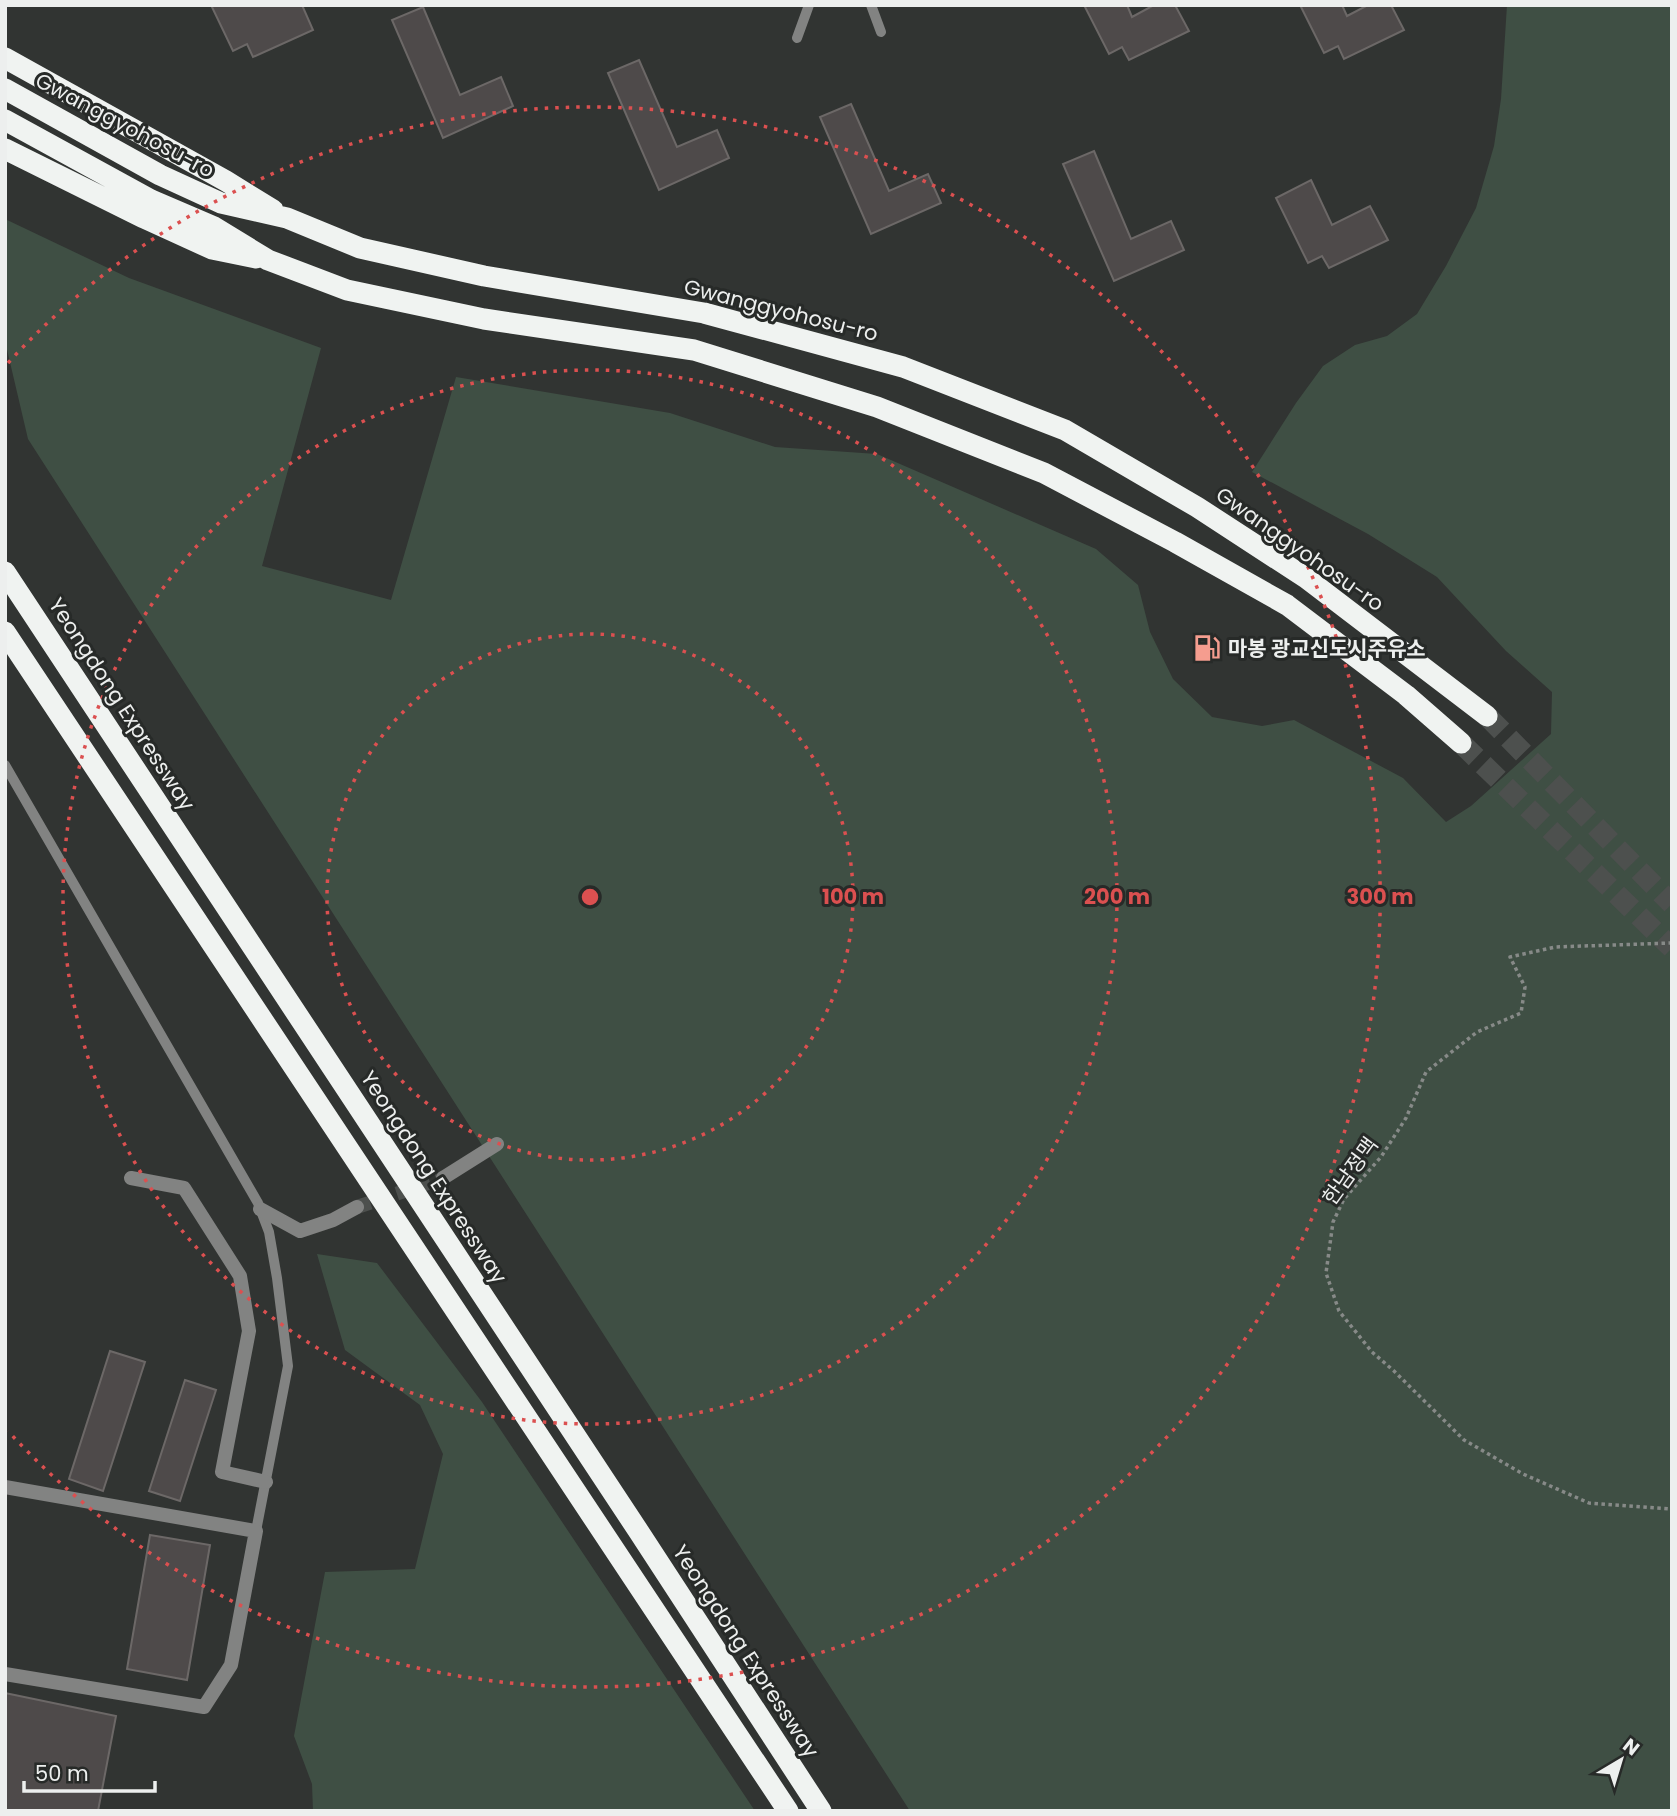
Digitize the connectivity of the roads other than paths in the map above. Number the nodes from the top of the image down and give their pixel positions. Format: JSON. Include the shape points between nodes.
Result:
{"nodes":[{"id":1,"x":809,"y":5,"type":"edge"},
{"id":2,"x":871,"y":5,"type":"edge"},
{"id":3,"x":881,"y":32,"type":"dead end"},
{"id":4,"x":797,"y":38,"type":"dead end"},
{"id":5,"x":5,"y":58,"type":"edge"},
{"id":6,"x":5,"y":89,"type":"edge"},
{"id":7,"x":5,"y":120,"type":"edge"},
{"id":8,"x":5,"y":149,"type":"edge"},
{"id":9,"x":287,"y":218,"type":"junction"},
{"id":10,"x":268,"y":260,"type":"junction"},
{"id":11,"x":5,"y":572,"type":"edge"},
{"id":12,"x":5,"y":632,"type":"edge"},
{"id":13,"x":1487,"y":716,"type":"tunnel mouth"},
{"id":14,"x":1461,"y":743,"type":"tunnel mouth"},
{"id":15,"x":5,"y":765,"type":"edge"},
{"id":16,"x":497,"y":1144,"type":"dead end"},
{"id":17,"x":131,"y":1178,"type":"dead end"},
{"id":18,"x":443,"y":1178,"type":"tunnel mouth"},
{"id":19,"x":357,"y":1207,"type":"tunnel mouth"},
{"id":20,"x":260,"y":1209,"type":"junction"},
{"id":21,"x":266,"y":1482,"type":"junction"},
{"id":22,"x":5,"y":1487,"type":"edge"},
{"id":23,"x":256,"y":1531,"type":"junction"},
{"id":24,"x":5,"y":1674,"type":"edge"},
{"id":25,"x":788,"y":1811,"type":"edge"},
{"id":26,"x":821,"y":1811,"type":"edge"}],
"edges":[{"from":1,"to":4,"type":"lane"},
{"from":2,"to":3,"type":"lane"},
{"from":5,"to":9,"type":"highway"},
{"from":6,"to":9,"type":"highway","name":"Gwanggyohosu-ro","via":[[160,175],[221,203]]},
{"from":7,"to":10,"type":"highway","via":[[151,200],[214,227]]},
{"from":8,"to":10,"type":"highway","via":[[212,249]]},
{"from":9,"to":13,"type":"highway","name":"Gwanggyohosu-ro","via":[[360,248],[484,276],[704,313],[903,367],[1065,430],[1307,578]]},
{"from":10,"to":14,"type":"highway","via":[[347,290],[484,320],[694,350],[877,407],[1044,473],[1287,605]]},
{"from":11,"to":26,"type":"highway","name":"Yeongdong Expressway"},
{"from":12,"to":25,"type":"highway"},
{"from":15,"to":20,"type":"lane"},
{"from":16,"to":18,"type":"street"},
{"from":17,"to":21,"type":"street","via":[[184,1188],[240,1276],[249,1331],[222,1472]]},
{"from":19,"to":20,"type":"street","via":[[300,1231]]},
{"from":20,"to":21,"type":"lane","via":[[269,1232],[288,1366]]},
{"from":21,"to":23,"type":"lane"},
{"from":22,"to":23,"type":"street"},
{"from":23,"to":24,"type":"street","via":[[231,1665],[204,1707]]}]}
